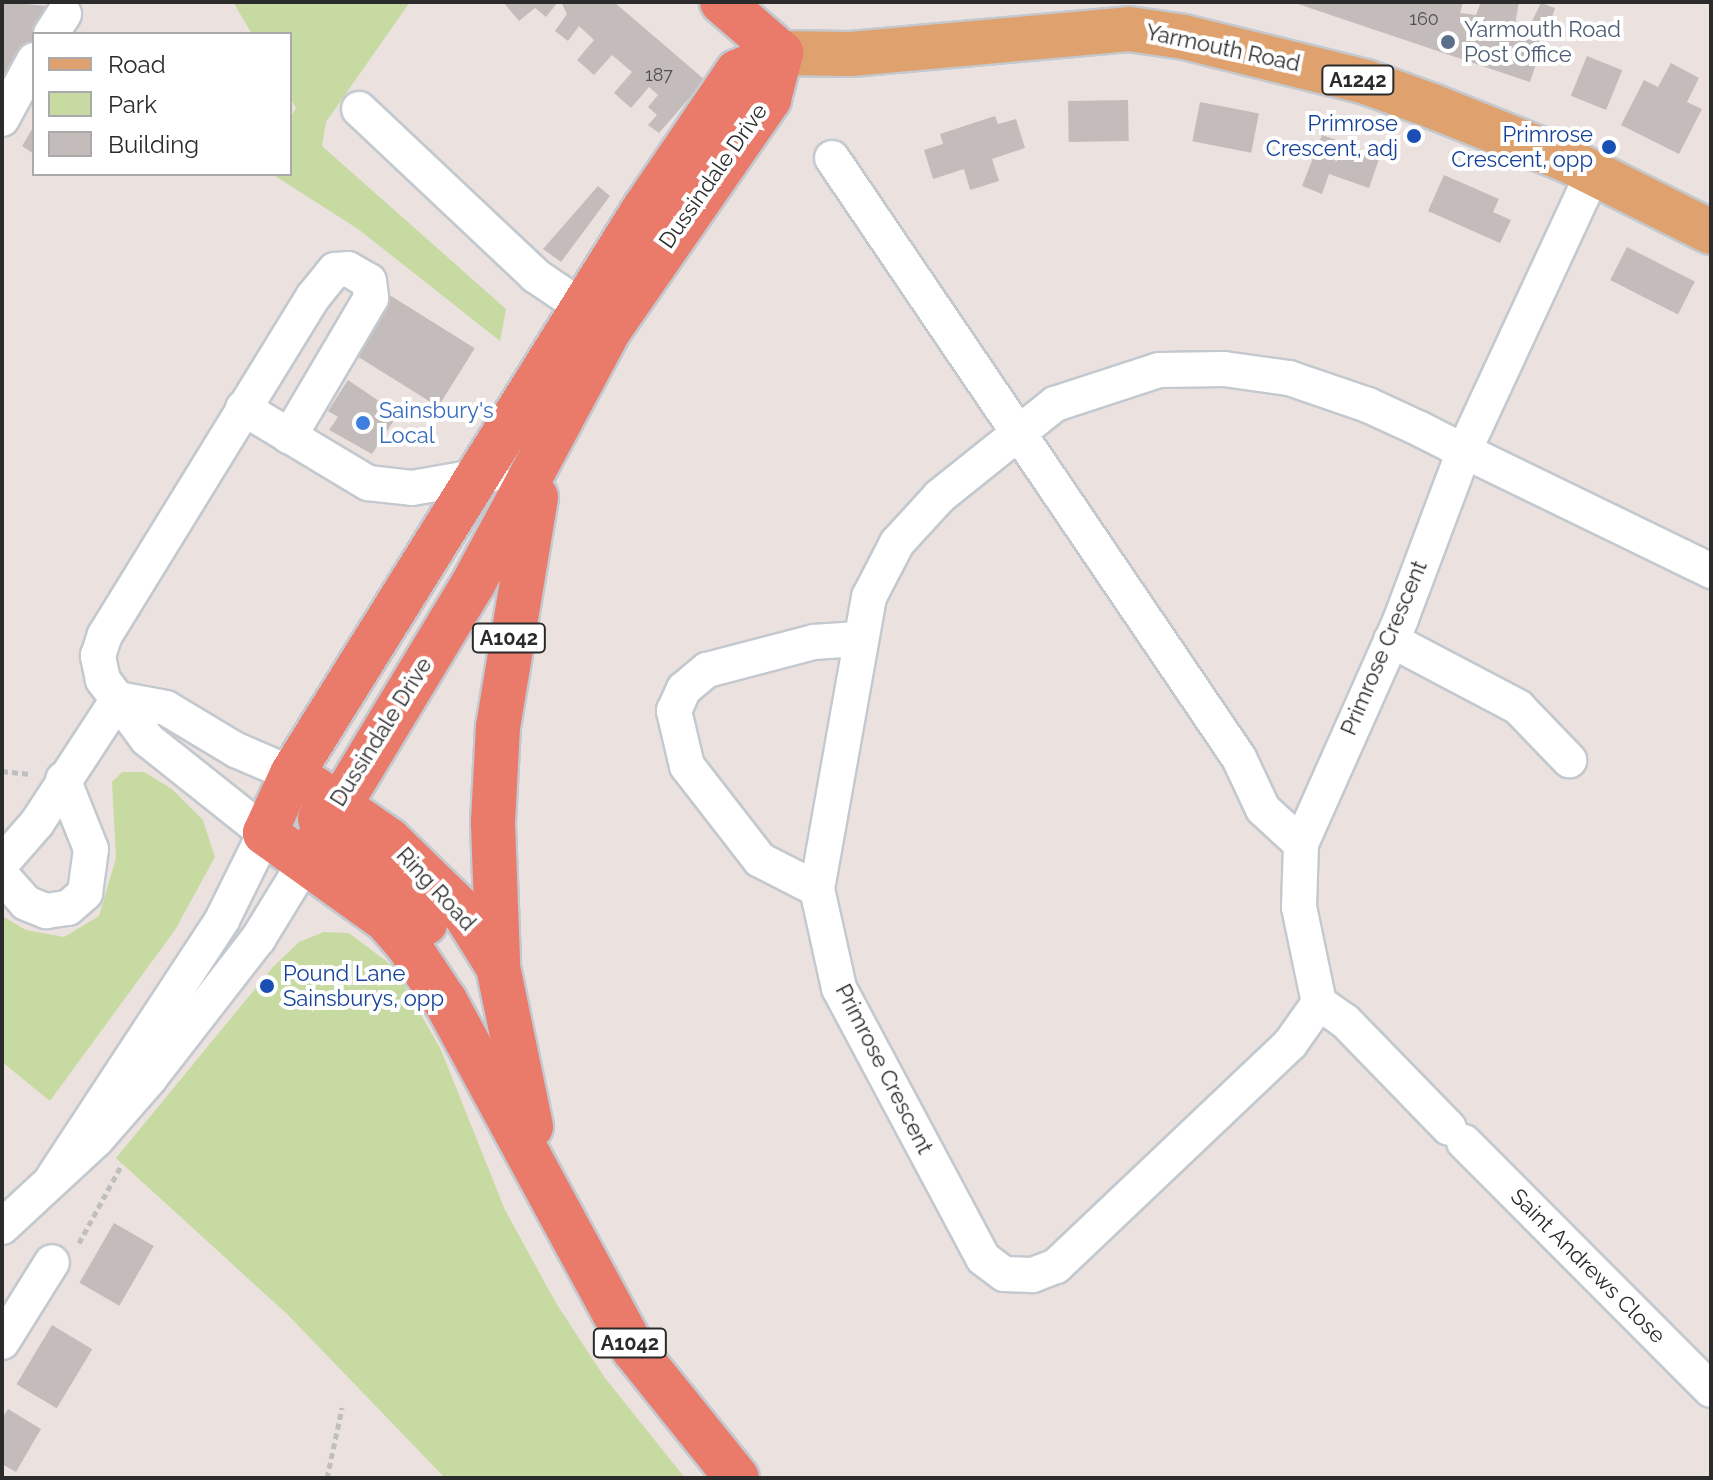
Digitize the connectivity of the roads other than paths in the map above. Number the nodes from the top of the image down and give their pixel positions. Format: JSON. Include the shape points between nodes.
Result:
{"nodes":[{"id":1,"x":722,"y":2,"type":"edge"},
{"id":2,"x":781,"y":53,"type":"junction"},
{"id":3,"x":28,"y":69,"type":"edge"},
{"id":4,"x":359,"y":109,"type":"dead end"},
{"id":5,"x":2,"y":119,"type":"edge"},
{"id":6,"x":832,"y":158,"type":"dead end"},
{"id":7,"x":1593,"y":173,"type":"junction"},
{"id":8,"x":1711,"y":232,"type":"edge"},
{"id":9,"x":582,"y":307,"type":"junction"},
{"id":10,"x":243,"y":408,"type":"junction"},
{"id":11,"x":1015,"y":430,"type":"junction"},
{"id":12,"x":289,"y":437,"type":"junction"},
{"id":13,"x":1464,"y":451,"type":"junction"},
{"id":14,"x":545,"y":455,"type":"junction"},
{"id":15,"x":473,"y":481,"type":"junction"},
{"id":16,"x":1711,"y":571,"type":"edge"},
{"id":17,"x":858,"y":639,"type":"junction"},
{"id":18,"x":1391,"y":640,"type":"junction"},
{"id":19,"x":118,"y":699,"type":"junction"},
{"id":20,"x":1569,"y":760,"type":"dead end"},
{"id":21,"x":292,"y":774,"type":"junction"},
{"id":22,"x":63,"y":779,"type":"junction"},
{"id":23,"x":323,"y":829,"type":"junction"},
{"id":24,"x":265,"y":833,"type":"junction"},
{"id":25,"x":1301,"y":844,"type":"junction"},
{"id":26,"x":2,"y":863,"type":"edge"},
{"id":27,"x":2,"y":876,"type":"edge"},
{"id":28,"x":817,"y":889,"type":"junction"},
{"id":29,"x":498,"y":967,"type":"junction"},
{"id":30,"x":1319,"y":1003,"type":"junction"},
{"id":31,"x":503,"y":1106,"type":"junction"},
{"id":32,"x":54,"y":1176,"type":"junction"},
{"id":33,"x":547,"y":1191,"type":"junction"},
{"id":34,"x":2,"y":1227,"type":"edge"},
{"id":35,"x":65,"y":1254,"type":"road end"},
{"id":36,"x":2,"y":1342,"type":"edge"},
{"id":37,"x":1711,"y":1390,"type":"edge"},
{"id":38,"x":737,"y":1478,"type":"edge"}],
"edges":[{"from":1,"to":2,"type":"highway"},
{"from":2,"to":7,"type":"main road","name":"Yarmouth Road","number":"A1242","via":[[851,54],[1129,29],[1229,46],[1366,82]]},
{"from":2,"to":9,"type":"highway","name":"Dussindale Drive","via":[[737,72]]},
{"from":2,"to":14,"type":"highway","name":"Dussindale Drive","number":"A1042","via":[[769,99],[610,329]]},
{"from":3,"to":5,"type":"street"},
{"from":4,"to":9,"type":"street","via":[[536,276]]},
{"from":6,"to":11,"type":"street"},
{"from":7,"to":8,"type":"main road","name":"Yarmouth Road","number":"A1242"},
{"from":7,"to":13,"type":"street","name":"Primrose Crescent"},
{"from":9,"to":15,"type":"highway","name":"Dussindale Drive"},
{"from":10,"to":12,"type":"street"},
{"from":10,"to":12,"type":"street","via":[[335,270],[348,269],[369,281],[371,298]]},
{"from":10,"to":19,"type":"street","via":[[105,635],[98,656],[103,680]]},
{"from":11,"to":13,"type":"street","name":"Primrose Crescent","via":[[1096,386],[1159,370],[1224,369],[1289,378],[1368,405]]},
{"from":11,"to":17,"type":"street","name":"Primrose Crescent","via":[[897,543],[869,597]]},
{"from":11,"to":25,"type":"street","via":[[1239,758],[1263,809]]},
{"from":12,"to":15,"type":"street","via":[[368,483],[412,488]]},
{"from":13,"to":16,"type":"street","name":"Primrose Crescent"},
{"from":13,"to":18,"type":"street","name":"Primrose Crescent"},
{"from":14,"to":15,"type":"street"},
{"from":14,"to":23,"type":"highway","name":"Dussindale Drive","number":"A1042"},
{"from":14,"to":29,"type":"highway","number":"A1042","via":[[509,632],[498,727],[493,822]]},
{"from":15,"to":21,"type":"highway","name":"Dussindale Drive"},
{"from":17,"to":28,"type":"street","name":"Primrose Crescent"},
{"from":17,"to":28,"type":"street","via":[[814,642],[707,670],[684,689],[674,711],[687,766],[760,860]]},
{"from":18,"to":20,"type":"street","via":[[1518,707]]},
{"from":18,"to":25,"type":"street","name":"Primrose Crescent"},
{"from":19,"to":21,"type":"street","via":[[166,708],[236,750]]},
{"from":19,"to":22,"type":"street"},
{"from":19,"to":24,"type":"street","via":[[147,739]]},
{"from":21,"to":23,"type":"highway","number":"A1042"},
{"from":21,"to":24,"type":"highway","name":"Dussindale Drive"},
{"from":22,"to":26,"type":"street"},
{"from":22,"to":27,"type":"street","via":[[91,849],[85,893],[68,908],[46,911],[26,903]]},
{"from":23,"to":24,"type":"highway","name":"Ring Road","number":"A1042"},
{"from":23,"to":29,"type":"highway","name":"Ring Road","number":"A1042","via":[[430,877],[465,914]]},
{"from":23,"to":31,"type":"highway","name":"Ring Road","number":"A1042","via":[[408,945]]},
{"from":23,"to":31,"type":"highway","number":"A1042","via":[[410,905],[475,1001],[493,1050]]},
{"from":23,"to":32,"type":"street","name":"Dussindale Drive","via":[[258,939],[150,1078],[96,1140]]},
{"from":24,"to":32,"type":"street","name":"Dussindale Drive","via":[[222,920]]},
{"from":25,"to":30,"type":"street","name":"Primrose Crescent","via":[[1299,907]]},
{"from":28,"to":30,"type":"street","name":"Primrose Crescent","via":[[839,988],[983,1258],[1004,1274],[1032,1275],[1056,1266],[1290,1044]]},
{"from":29,"to":33,"type":"highway","name":"Ring Road","number":"A1042"},
{"from":30,"to":37,"type":"street","name":"Saint Andrews Close","via":[[1345,1021]]},
{"from":31,"to":33,"type":"highway","name":"Ring Road","number":"A1042"},
{"from":32,"to":34,"type":"street","name":"Dussindale Drive"},
{"from":33,"to":38,"type":"highway","name":"Ring Road","number":"A1042","via":[[634,1350]]},
{"from":35,"to":36,"type":"street"}]}
